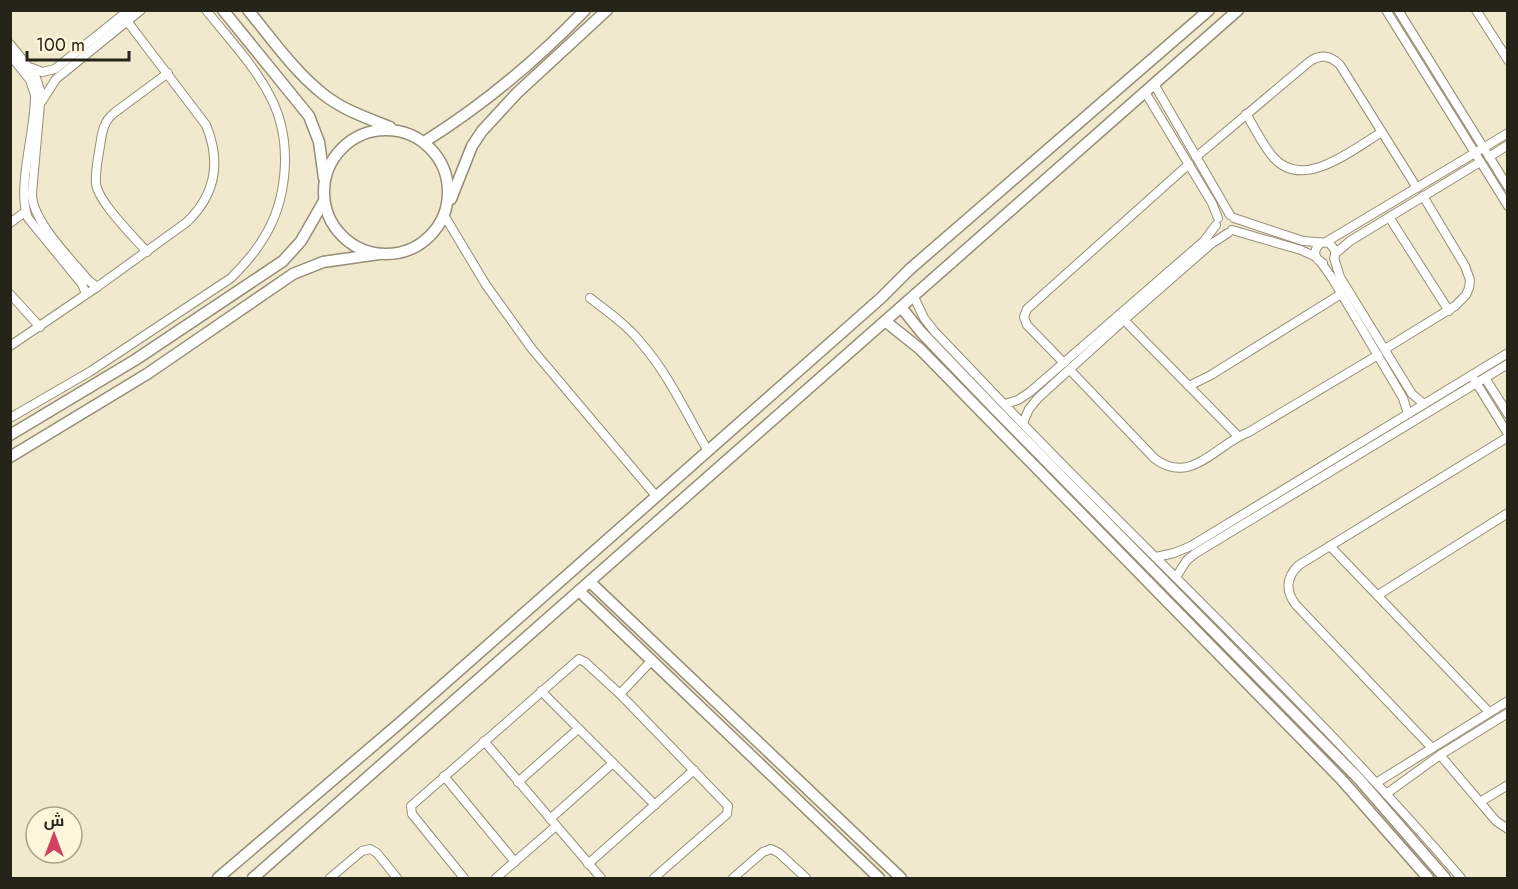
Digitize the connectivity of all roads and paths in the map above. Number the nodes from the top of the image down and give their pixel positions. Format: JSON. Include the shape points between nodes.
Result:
{"nodes":[{"id":1,"x":141,"y":10,"type":"edge"},
{"id":2,"x":206,"y":10,"type":"edge"},
{"id":3,"x":223,"y":10,"type":"edge"},
{"id":4,"x":248,"y":10,"type":"edge"},
{"id":5,"x":585,"y":10,"type":"edge"},
{"id":6,"x":607,"y":10,"type":"edge"},
{"id":7,"x":1209,"y":10,"type":"edge"},
{"id":8,"x":1238,"y":10,"type":"edge"},
{"id":9,"x":1398,"y":10,"type":"edge"},
{"id":10,"x":1476,"y":10,"type":"edge"},
{"id":11,"x":1388,"y":11,"type":"edge"},
{"id":12,"x":125,"y":14,"type":"edge"},
{"id":13,"x":10,"y":44,"type":"edge"},
{"id":14,"x":10,"y":55,"type":"edge"},
{"id":15,"x":1428,"y":58,"type":"junction"},
{"id":16,"x":1507,"y":59,"type":"edge"},
{"id":17,"x":1419,"y":64,"type":"junction"},
{"id":18,"x":30,"y":67,"type":"junction"},
{"id":19,"x":168,"y":73,"type":"junction"},
{"id":20,"x":1154,"y":84,"type":"junction"},
{"id":21,"x":1145,"y":92,"type":"junction"},
{"id":22,"x":42,"y":102,"type":"junction"},
{"id":23,"x":1246,"y":114,"type":"junction"},
{"id":24,"x":402,"y":132,"type":"junction"},
{"id":25,"x":1382,"y":132,"type":"junction"},
{"id":26,"x":1508,"y":133,"type":"edge"},
{"id":27,"x":424,"y":142,"type":"junction"},
{"id":28,"x":1508,"y":145,"type":"edge"},
{"id":29,"x":1483,"y":147,"type":"junction"},
{"id":30,"x":1052,"y":148,"type":"junction"},
{"id":31,"x":1474,"y":153,"type":"junction"},
{"id":32,"x":1196,"y":157,"type":"junction"},
{"id":33,"x":1489,"y":157,"type":"junction"},
{"id":34,"x":1480,"y":162,"type":"junction"},
{"id":35,"x":1065,"y":163,"type":"junction"},
{"id":36,"x":1189,"y":164,"type":"junction"},
{"id":37,"x":1024,"y":172,"type":"junction"},
{"id":38,"x":324,"y":184,"type":"junction"},
{"id":39,"x":1508,"y":187,"type":"edge"},
{"id":40,"x":1037,"y":188,"type":"junction"},
{"id":41,"x":1417,"y":188,"type":"junction"},
{"id":42,"x":1423,"y":196,"type":"junction"},
{"id":43,"x":324,"y":201,"type":"junction"},
{"id":44,"x":1508,"y":206,"type":"edge"},
{"id":45,"x":446,"y":211,"type":"junction"},
{"id":46,"x":25,"y":212,"type":"junction"},
{"id":47,"x":1232,"y":216,"type":"junction"},
{"id":48,"x":1389,"y":217,"type":"junction"},
{"id":49,"x":1217,"y":221,"type":"junction"},
{"id":50,"x":10,"y":223,"type":"edge"},
{"id":51,"x":1230,"y":231,"type":"junction"},
{"id":52,"x":1324,"y":243,"type":"junction"},
{"id":53,"x":147,"y":252,"type":"junction"},
{"id":54,"x":379,"y":254,"type":"junction"},
{"id":55,"x":1335,"y":255,"type":"junction"},
{"id":56,"x":1318,"y":259,"type":"junction"},
{"id":57,"x":261,"y":277,"type":"junction"},
{"id":58,"x":97,"y":287,"type":"junction"},
{"id":59,"x":270,"y":291,"type":"junction"},
{"id":60,"x":10,"y":294,"type":"edge"},
{"id":61,"x":86,"y":294,"type":"junction"},
{"id":62,"x":1341,"y":294,"type":"junction"},
{"id":63,"x":914,"y":295,"type":"junction"},
{"id":64,"x":590,"y":298,"type":"dead end"},
{"id":65,"x":901,"y":307,"type":"junction"},
{"id":66,"x":1449,"y":311,"type":"junction"},
{"id":67,"x":1124,"y":320,"type":"junction"},
{"id":68,"x":885,"y":321,"type":"junction"},
{"id":69,"x":40,"y":327,"type":"junction"},
{"id":70,"x":10,"y":346,"type":"edge"},
{"id":71,"x":1385,"y":350,"type":"junction"},
{"id":72,"x":1508,"y":353,"type":"edge"},
{"id":73,"x":1378,"y":355,"type":"junction"},
{"id":74,"x":1508,"y":364,"type":"edge"},
{"id":75,"x":1067,"y":367,"type":"junction"},
{"id":76,"x":1485,"y":378,"type":"junction"},
{"id":77,"x":1474,"y":379,"type":"junction"},
{"id":78,"x":1189,"y":386,"type":"junction"},
{"id":79,"x":1005,"y":404,"type":"junction"},
{"id":80,"x":1424,"y":404,"type":"junction"},
{"id":81,"x":1408,"y":414,"type":"junction"},
{"id":82,"x":1508,"y":414,"type":"edge"},
{"id":83,"x":10,"y":418,"type":"edge"},
{"id":84,"x":1023,"y":423,"type":"junction"},
{"id":85,"x":738,"y":424,"type":"junction"},
{"id":86,"x":10,"y":435,"type":"edge"},
{"id":87,"x":1238,"y":436,"type":"junction"},
{"id":88,"x":1508,"y":436,"type":"edge"},
{"id":89,"x":752,"y":439,"type":"junction"},
{"id":90,"x":708,"y":451,"type":"junction"},
{"id":91,"x":10,"y":457,"type":"edge"},
{"id":92,"x":721,"y":466,"type":"junction"},
{"id":93,"x":656,"y":496,"type":"junction"},
{"id":94,"x":1508,"y":513,"type":"edge"},
{"id":95,"x":1330,"y":546,"type":"junction"},
{"id":96,"x":1156,"y":557,"type":"junction"},
{"id":97,"x":1141,"y":558,"type":"junction"},
{"id":98,"x":1132,"y":567,"type":"junction"},
{"id":99,"x":1176,"y":577,"type":"junction"},
{"id":100,"x":590,"y":582,"type":"junction"},
{"id":101,"x":579,"y":591,"type":"junction"},
{"id":102,"x":547,"y":593,"type":"junction"},
{"id":103,"x":1378,"y":595,"type":"junction"},
{"id":104,"x":561,"y":608,"type":"junction"},
{"id":105,"x":652,"y":660,"type":"junction"},
{"id":106,"x":541,"y":691,"type":"junction"},
{"id":107,"x":620,"y":694,"type":"junction"},
{"id":108,"x":425,"y":701,"type":"junction"},
{"id":109,"x":1508,"y":701,"type":"edge"},
{"id":110,"x":1489,"y":712,"type":"junction"},
{"id":111,"x":1508,"y":713,"type":"edge"},
{"id":112,"x":439,"y":716,"type":"junction"},
{"id":113,"x":578,"y":729,"type":"junction"},
{"id":114,"x":484,"y":741,"type":"junction"},
{"id":115,"x":1432,"y":748,"type":"junction"},
{"id":116,"x":1440,"y":756,"type":"junction"},
{"id":117,"x":613,"y":763,"type":"junction"},
{"id":118,"x":694,"y":770,"type":"junction"},
{"id":119,"x":444,"y":776,"type":"junction"},
{"id":120,"x":518,"y":782,"type":"junction"},
{"id":121,"x":1376,"y":783,"type":"junction"},
{"id":122,"x":1508,"y":785,"type":"edge"},
{"id":123,"x":1386,"y":794,"type":"junction"},
{"id":124,"x":1480,"y":802,"type":"junction"},
{"id":125,"x":655,"y":805,"type":"junction"},
{"id":126,"x":553,"y":823,"type":"junction"},
{"id":127,"x":1508,"y":829,"type":"edge"},
{"id":128,"x":852,"y":832,"type":"junction"},
{"id":129,"x":842,"y":842,"type":"junction"},
{"id":130,"x":515,"y":862,"type":"junction"},
{"id":131,"x":588,"y":864,"type":"junction"},
{"id":132,"x":332,"y":878,"type":"edge"},
{"id":133,"x":733,"y":878,"type":"edge"},
{"id":134,"x":218,"y":879,"type":"edge"},
{"id":135,"x":253,"y":879,"type":"edge"},
{"id":136,"x":397,"y":879,"type":"edge"},
{"id":137,"x":464,"y":879,"type":"edge"},
{"id":138,"x":496,"y":879,"type":"edge"},
{"id":139,"x":601,"y":879,"type":"edge"},
{"id":140,"x":654,"y":879,"type":"edge"},
{"id":141,"x":806,"y":879,"type":"edge"},
{"id":142,"x":879,"y":879,"type":"edge"},
{"id":143,"x":901,"y":879,"type":"edge"},
{"id":144,"x":1428,"y":879,"type":"edge"},
{"id":145,"x":1445,"y":879,"type":"edge"},
{"id":146,"x":1461,"y":879,"type":"edge"}],
"edges":[{"from":1,"to":12,"type":"street"},
{"from":2,"to":83,"type":"street","via":[[255,71],[272,100],[281,128],[284,181],[265,237],[231,278]]},
{"from":3,"to":38,"type":"street","via":[[309,116],[320,142]]},
{"from":4,"to":24,"type":"street","via":[[293,65],[324,95],[359,116]]},
{"from":5,"to":27,"type":"street","via":[[495,94]]},
{"from":6,"to":45,"type":"street","via":[[482,131]]},
{"from":7,"to":30,"type":"street"},
{"from":8,"to":20,"type":"street"},
{"from":9,"to":15,"type":"street"},
{"from":10,"to":16,"type":"street"},
{"from":11,"to":17,"type":"street"},
{"from":12,"to":18,"type":"street","via":[[55,69],[42,72]]},
{"from":12,"to":19,"type":"street"},
{"from":12,"to":22,"type":"street","via":[[56,79]]},
{"from":13,"to":18,"type":"street"},
{"from":14,"to":46,"type":"street","via":[[30,80],[35,94]]},
{"from":15,"to":17,"type":"street"},
{"from":15,"to":29,"type":"street"},
{"from":17,"to":31,"type":"street"},
{"from":18,"to":22,"type":"street"},
{"from":19,"to":53,"type":"street","via":[[206,125],[214,144],[214,172],[199,208]]},
{"from":19,"to":53,"type":"street","via":[[106,121],[96,179],[101,196]]},
{"from":20,"to":21,"type":"street"},
{"from":20,"to":32,"type":"street"},
{"from":21,"to":35,"type":"street"},
{"from":21,"to":36,"type":"street"},
{"from":22,"to":58,"type":"street","via":[[33,207]]},
{"from":23,"to":25,"type":"street","via":[[1273,157],[1289,169],[1300,171],[1320,168]]},
{"from":23,"to":25,"type":"street","via":[[1309,62],[1329,57],[1340,65]]},
{"from":23,"to":32,"type":"street"},
{"from":24,"to":27,"type":"street"},
{"from":24,"to":38,"type":"street","via":[[369,132],[348,143],[332,161]]},
{"from":25,"to":41,"type":"street"},
{"from":26,"to":29,"type":"street"},
{"from":27,"to":45,"type":"street","via":[[447,175]]},
{"from":28,"to":33,"type":"street"},
{"from":29,"to":31,"type":"street"},
{"from":29,"to":33,"type":"street"},
{"from":30,"to":35,"type":"street","via":[[1055,159]]},
{"from":30,"to":37,"type":"street"},
{"from":31,"to":34,"type":"street"},
{"from":31,"to":41,"type":"street"},
{"from":32,"to":47,"type":"street"},
{"from":33,"to":39,"type":"street"},
{"from":34,"to":42,"type":"street"},
{"from":34,"to":44,"type":"street"},
{"from":35,"to":40,"type":"street"},
{"from":36,"to":49,"type":"street","via":[[1212,202]]},
{"from":36,"to":75,"type":"street","via":[[1028,309],[1024,317],[1027,326]]},
{"from":37,"to":40,"type":"street","via":[[1034,177]]},
{"from":37,"to":85,"type":"street"},
{"from":38,"to":43,"type":"street"},
{"from":40,"to":63,"type":"street"},
{"from":41,"to":52,"type":"street"},
{"from":42,"to":48,"type":"street"},
{"from":42,"to":66,"type":"street","via":[[1470,280],[1466,295]]},
{"from":43,"to":54,"type":"street","via":[[343,236],[356,246]]},
{"from":43,"to":57,"type":"street","via":[[297,247]]},
{"from":45,"to":54,"type":"street","via":[[436,229],[418,245],[403,252]]},
{"from":45,"to":93,"type":"street","via":[[486,285],[532,349]]},
{"from":46,"to":50,"type":"street"},
{"from":46,"to":61,"type":"street"},
{"from":47,"to":49,"type":"street","via":[[1222,214]]},
{"from":47,"to":51,"type":"street","via":[[1235,224]]},
{"from":47,"to":52,"type":"street","via":[[1303,241]]},
{"from":48,"to":55,"type":"street"},
{"from":48,"to":66,"type":"street"},
{"from":49,"to":51,"type":"street","via":[[1219,230]]},
{"from":49,"to":75,"type":"street","via":[[1204,241]]},
{"from":51,"to":56,"type":"street","via":[[1301,250]]},
{"from":51,"to":67,"type":"street"},
{"from":52,"to":55,"type":"street","via":[[1332,245]]},
{"from":52,"to":56,"type":"street","via":[[1316,248]]},
{"from":53,"to":58,"type":"street"},
{"from":54,"to":59,"type":"street","via":[[323,262],[293,274]]},
{"from":55,"to":56,"type":"street","via":[[1326,263]]},
{"from":55,"to":71,"type":"street","via":[[1340,277]]},
{"from":56,"to":62,"type":"street"},
{"from":57,"to":59,"type":"street"},
{"from":57,"to":86,"type":"street","via":[[135,360]]},
{"from":58,"to":61,"type":"street"},
{"from":59,"to":91,"type":"street","via":[[147,374]]},
{"from":60,"to":69,"type":"street"},
{"from":61,"to":69,"type":"street"},
{"from":62,"to":73,"type":"street"},
{"from":62,"to":78,"type":"street"},
{"from":63,"to":65,"type":"street"},
{"from":63,"to":79,"type":"street","via":[[935,332]]},
{"from":64,"to":90,"type":"street","via":[[642,344]]},
{"from":65,"to":68,"type":"street"},
{"from":65,"to":97,"type":"street"},
{"from":66,"to":71,"type":"street"},
{"from":67,"to":75,"type":"street"},
{"from":67,"to":78,"type":"street"},
{"from":68,"to":89,"type":"street"},
{"from":68,"to":98,"type":"street","via":[[920,349]]},
{"from":69,"to":70,"type":"street"},
{"from":71,"to":80,"type":"street","via":[[1412,394]]},
{"from":72,"to":77,"type":"street"},
{"from":73,"to":81,"type":"street"},
{"from":73,"to":87,"type":"street"},
{"from":74,"to":76,"type":"street"},
{"from":75,"to":79,"type":"street","via":[[1018,400]]},
{"from":75,"to":84,"type":"street","via":[[1033,403]]},
{"from":75,"to":87,"type":"street","via":[[1155,459],[1170,467],[1196,465]]},
{"from":76,"to":77,"type":"street"},
{"from":76,"to":82,"type":"street"},
{"from":77,"to":80,"type":"street"},
{"from":77,"to":88,"type":"street"},
{"from":77,"to":99,"type":"street","via":[[1196,553]]},
{"from":78,"to":87,"type":"street"},
{"from":79,"to":84,"type":"street"},
{"from":80,"to":81,"type":"street"},
{"from":81,"to":96,"type":"street","via":[[1191,546]]},
{"from":84,"to":96,"type":"street"},
{"from":85,"to":89,"type":"street","via":[[741,436]]},
{"from":85,"to":90,"type":"street"},
{"from":88,"to":95,"type":"street"},
{"from":89,"to":92,"type":"street"},
{"from":90,"to":92,"type":"street","via":[[719,453]]},
{"from":90,"to":93,"type":"street"},
{"from":92,"to":100,"type":"street"},
{"from":93,"to":102,"type":"street"},
{"from":94,"to":103,"type":"street"},
{"from":95,"to":103,"type":"street"},
{"from":95,"to":115,"type":"street","via":[[1294,570],[1289,581],[1292,600]]},
{"from":96,"to":99,"type":"street"},
{"from":97,"to":98,"type":"street"},
{"from":97,"to":145,"type":"street","via":[[1359,779]]},
{"from":98,"to":144,"type":"street","via":[[1341,778]]},
{"from":99,"to":121,"type":"street"},
{"from":100,"to":101,"type":"street"},
{"from":100,"to":128,"type":"street"},
{"from":101,"to":104,"type":"street"},
{"from":101,"to":105,"type":"street"},
{"from":102,"to":104,"type":"street"},
{"from":102,"to":108,"type":"street"},
{"from":103,"to":110,"type":"street"},
{"from":104,"to":112,"type":"street"},
{"from":105,"to":107,"type":"street"},
{"from":105,"to":129,"type":"street"},
{"from":106,"to":107,"type":"street","via":[[579,659]]},
{"from":106,"to":113,"type":"street"},
{"from":106,"to":114,"type":"street"},
{"from":107,"to":118,"type":"street"},
{"from":108,"to":112,"type":"street"},
{"from":108,"to":134,"type":"street"},
{"from":109,"to":110,"type":"street"},
{"from":110,"to":115,"type":"street"},
{"from":111,"to":116,"type":"street"},
{"from":112,"to":135,"type":"street"},
{"from":113,"to":117,"type":"street"},
{"from":113,"to":120,"type":"street"},
{"from":114,"to":119,"type":"street"},
{"from":114,"to":120,"type":"street"},
{"from":115,"to":121,"type":"street"},
{"from":116,"to":123,"type":"street"},
{"from":116,"to":124,"type":"street"},
{"from":117,"to":125,"type":"street"},
{"from":117,"to":126,"type":"street"},
{"from":118,"to":125,"type":"street"},
{"from":118,"to":140,"type":"street","via":[[726,803],[729,812]]},
{"from":119,"to":130,"type":"street"},
{"from":119,"to":137,"type":"street","via":[[413,802],[411,810]]},
{"from":120,"to":126,"type":"street"},
{"from":121,"to":123,"type":"street"},
{"from":122,"to":124,"type":"street"},
{"from":123,"to":146,"type":"street"},
{"from":124,"to":127,"type":"street"},
{"from":125,"to":131,"type":"street"},
{"from":126,"to":130,"type":"street"},
{"from":126,"to":131,"type":"street"},
{"from":128,"to":129,"type":"street"},
{"from":128,"to":143,"type":"street"},
{"from":129,"to":142,"type":"street"},
{"from":130,"to":138,"type":"street"},
{"from":131,"to":139,"type":"street"},
{"from":132,"to":136,"type":"street","via":[[362,851],[370,849],[377,852]]},
{"from":133,"to":141,"type":"street","via":[[771,849]]}]}
